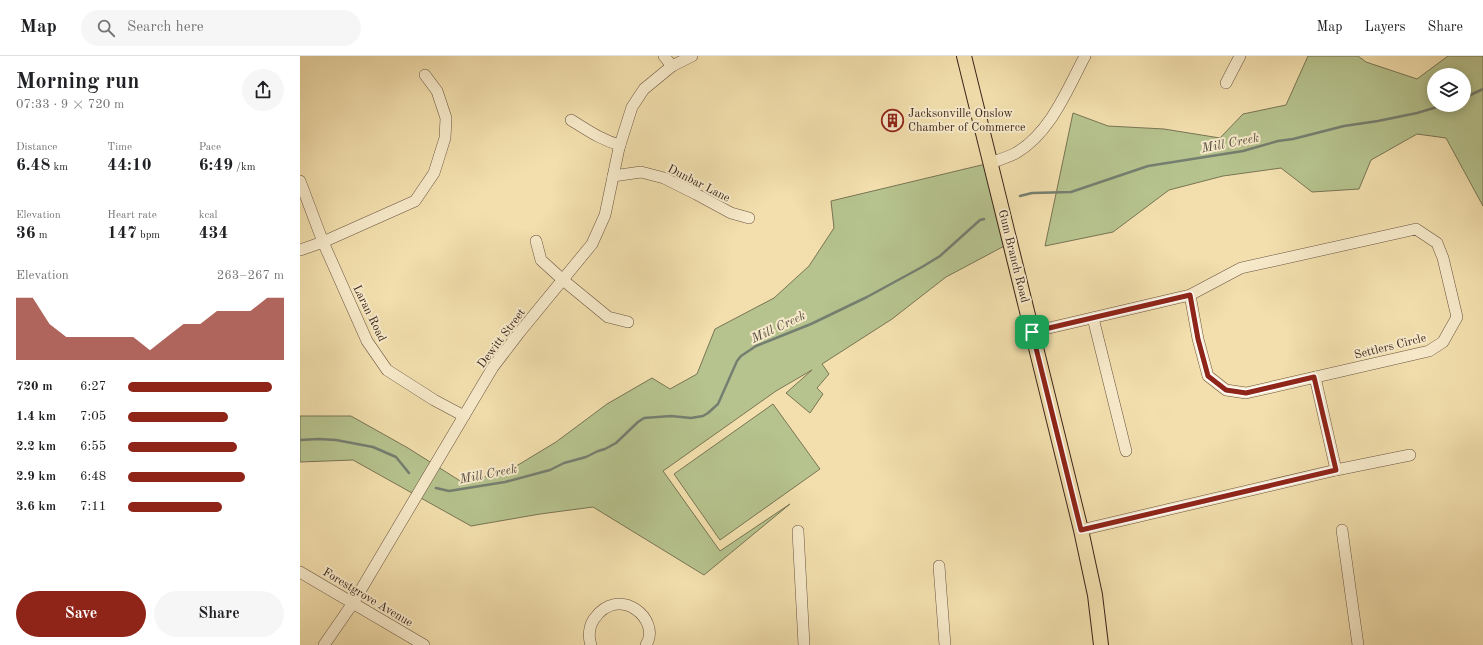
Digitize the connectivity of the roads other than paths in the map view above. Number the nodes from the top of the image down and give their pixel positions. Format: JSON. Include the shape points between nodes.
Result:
{"nodes":[{"id":1,"x":664,"y":56,"type":"edge"},
{"id":2,"x":692,"y":56,"type":"edge"},
{"id":3,"x":964,"y":56,"type":"edge"},
{"id":4,"x":1085,"y":56,"type":"edge"},
{"id":5,"x":1240,"y":56,"type":"edge"},
{"id":6,"x":672,"y":66,"type":"junction"},
{"id":7,"x":425,"y":75,"type":"dead end"},
{"id":8,"x":1226,"y":83,"type":"dead end"},
{"id":9,"x":570,"y":120,"type":"dead end"},
{"id":10,"x":620,"y":145,"type":"junction"},
{"id":11,"x":990,"y":163,"type":"junction"},
{"id":12,"x":613,"y":176,"type":"junction"},
{"id":13,"x":300,"y":181,"type":"edge"},
{"id":14,"x":749,"y":218,"type":"dead end"},
{"id":15,"x":536,"y":240,"type":"dead end"},
{"id":16,"x":323,"y":242,"type":"junction"},
{"id":17,"x":300,"y":250,"type":"edge"},
{"id":18,"x":563,"y":280,"type":"junction"},
{"id":19,"x":1190,"y":295,"type":"junction"},
{"id":20,"x":1093,"y":318,"type":"junction"},
{"id":21,"x":628,"y":322,"type":"dead end"},
{"id":22,"x":1032,"y":332,"type":"junction"},
{"id":23,"x":1314,"y":377,"type":"junction"},
{"id":24,"x":464,"y":416,"type":"junction"},
{"id":25,"x":1126,"y":451,"type":"dead end"},
{"id":26,"x":1410,"y":455,"type":"dead end"},
{"id":27,"x":1336,"y":470,"type":"junction"},
{"id":28,"x":1081,"y":530,"type":"junction"},
{"id":29,"x":1342,"y":530,"type":"dead end"},
{"id":30,"x":798,"y":531,"type":"dead end"},
{"id":31,"x":939,"y":566,"type":"dead end"},
{"id":32,"x":300,"y":572,"type":"edge"},
{"id":33,"x":353,"y":603,"type":"junction"},
{"id":34,"x":324,"y":645,"type":"edge"},
{"id":35,"x":424,"y":645,"type":"edge"},
{"id":36,"x":591,"y":645,"type":"edge"},
{"id":37,"x":646,"y":645,"type":"edge"},
{"id":38,"x":804,"y":645,"type":"edge"},
{"id":39,"x":945,"y":645,"type":"edge"},
{"id":40,"x":1101,"y":645,"type":"edge"},
{"id":41,"x":1358,"y":645,"type":"edge"}],
"edges":[{"from":1,"to":6,"type":"street"},
{"from":2,"to":6,"type":"street","name":"Dewitt Street"},
{"from":3,"to":11,"type":"main road","name":"Gum Branch Road"},
{"from":4,"to":11,"type":"street","via":[[1050,120],[1040,133],[1017,152]]},
{"from":5,"to":8,"type":"street"},
{"from":6,"to":10,"type":"street","name":"Dewitt Street","via":[[644,89],[632,107]]},
{"from":7,"to":16,"type":"street","via":[[437,91],[446,118],[445,138],[434,173],[415,201]]},
{"from":9,"to":10,"type":"street","via":[[597,136]]},
{"from":10,"to":12,"type":"street","name":"Dewitt Street"},
{"from":11,"to":22,"type":"main road","name":"Gum Branch Road"},
{"from":12,"to":14,"type":"street","name":"Dunbar Lane","via":[[641,172],[664,178],[730,213]]},
{"from":12,"to":18,"type":"street","name":"Dewitt Street","via":[[605,215],[592,244]]},
{"from":13,"to":16,"type":"street","name":"Laran Road"},
{"from":15,"to":18,"type":"street","via":[[541,260]]},
{"from":16,"to":17,"type":"street"},
{"from":16,"to":24,"type":"street","name":"Laran Road","via":[[367,341],[387,370]]},
{"from":18,"to":21,"type":"street","via":[[608,316]]},
{"from":18,"to":24,"type":"street","name":"Dewitt Street","via":[[518,333]]},
{"from":19,"to":20,"type":"street","name":"Settlers Circle"},
{"from":19,"to":23,"type":"street","name":"Settlers Circle","via":[[1208,376],[1226,390],[1246,393]]},
{"from":19,"to":23,"type":"street","name":"Settlers Circle","via":[[1241,268],[1416,229],[1437,243],[1457,317],[1443,342],[1429,351]]},
{"from":20,"to":22,"type":"street","name":"Settlers Circle"},
{"from":20,"to":25,"type":"street"},
{"from":22,"to":28,"type":"main road","name":"Gum Branch Road"},
{"from":23,"to":27,"type":"street"},
{"from":24,"to":33,"type":"street","name":"Dewitt Street"},
{"from":26,"to":27,"type":"street"},
{"from":27,"to":28,"type":"street"},
{"from":28,"to":40,"type":"main road","name":"Gum Branch Road"},
{"from":29,"to":41,"type":"street"},
{"from":30,"to":38,"type":"street"},
{"from":31,"to":39,"type":"street"},
{"from":32,"to":33,"type":"street","name":"Forestgrove Avenue"},
{"from":33,"to":34,"type":"street","name":"Dewitt Street"},
{"from":33,"to":35,"type":"street","name":"Forestgrove Avenue"},
{"from":36,"to":37,"type":"street","via":[[590,624],[600,610],[611,604],[625,604],[636,609],[645,619],[649,628]]}]}
